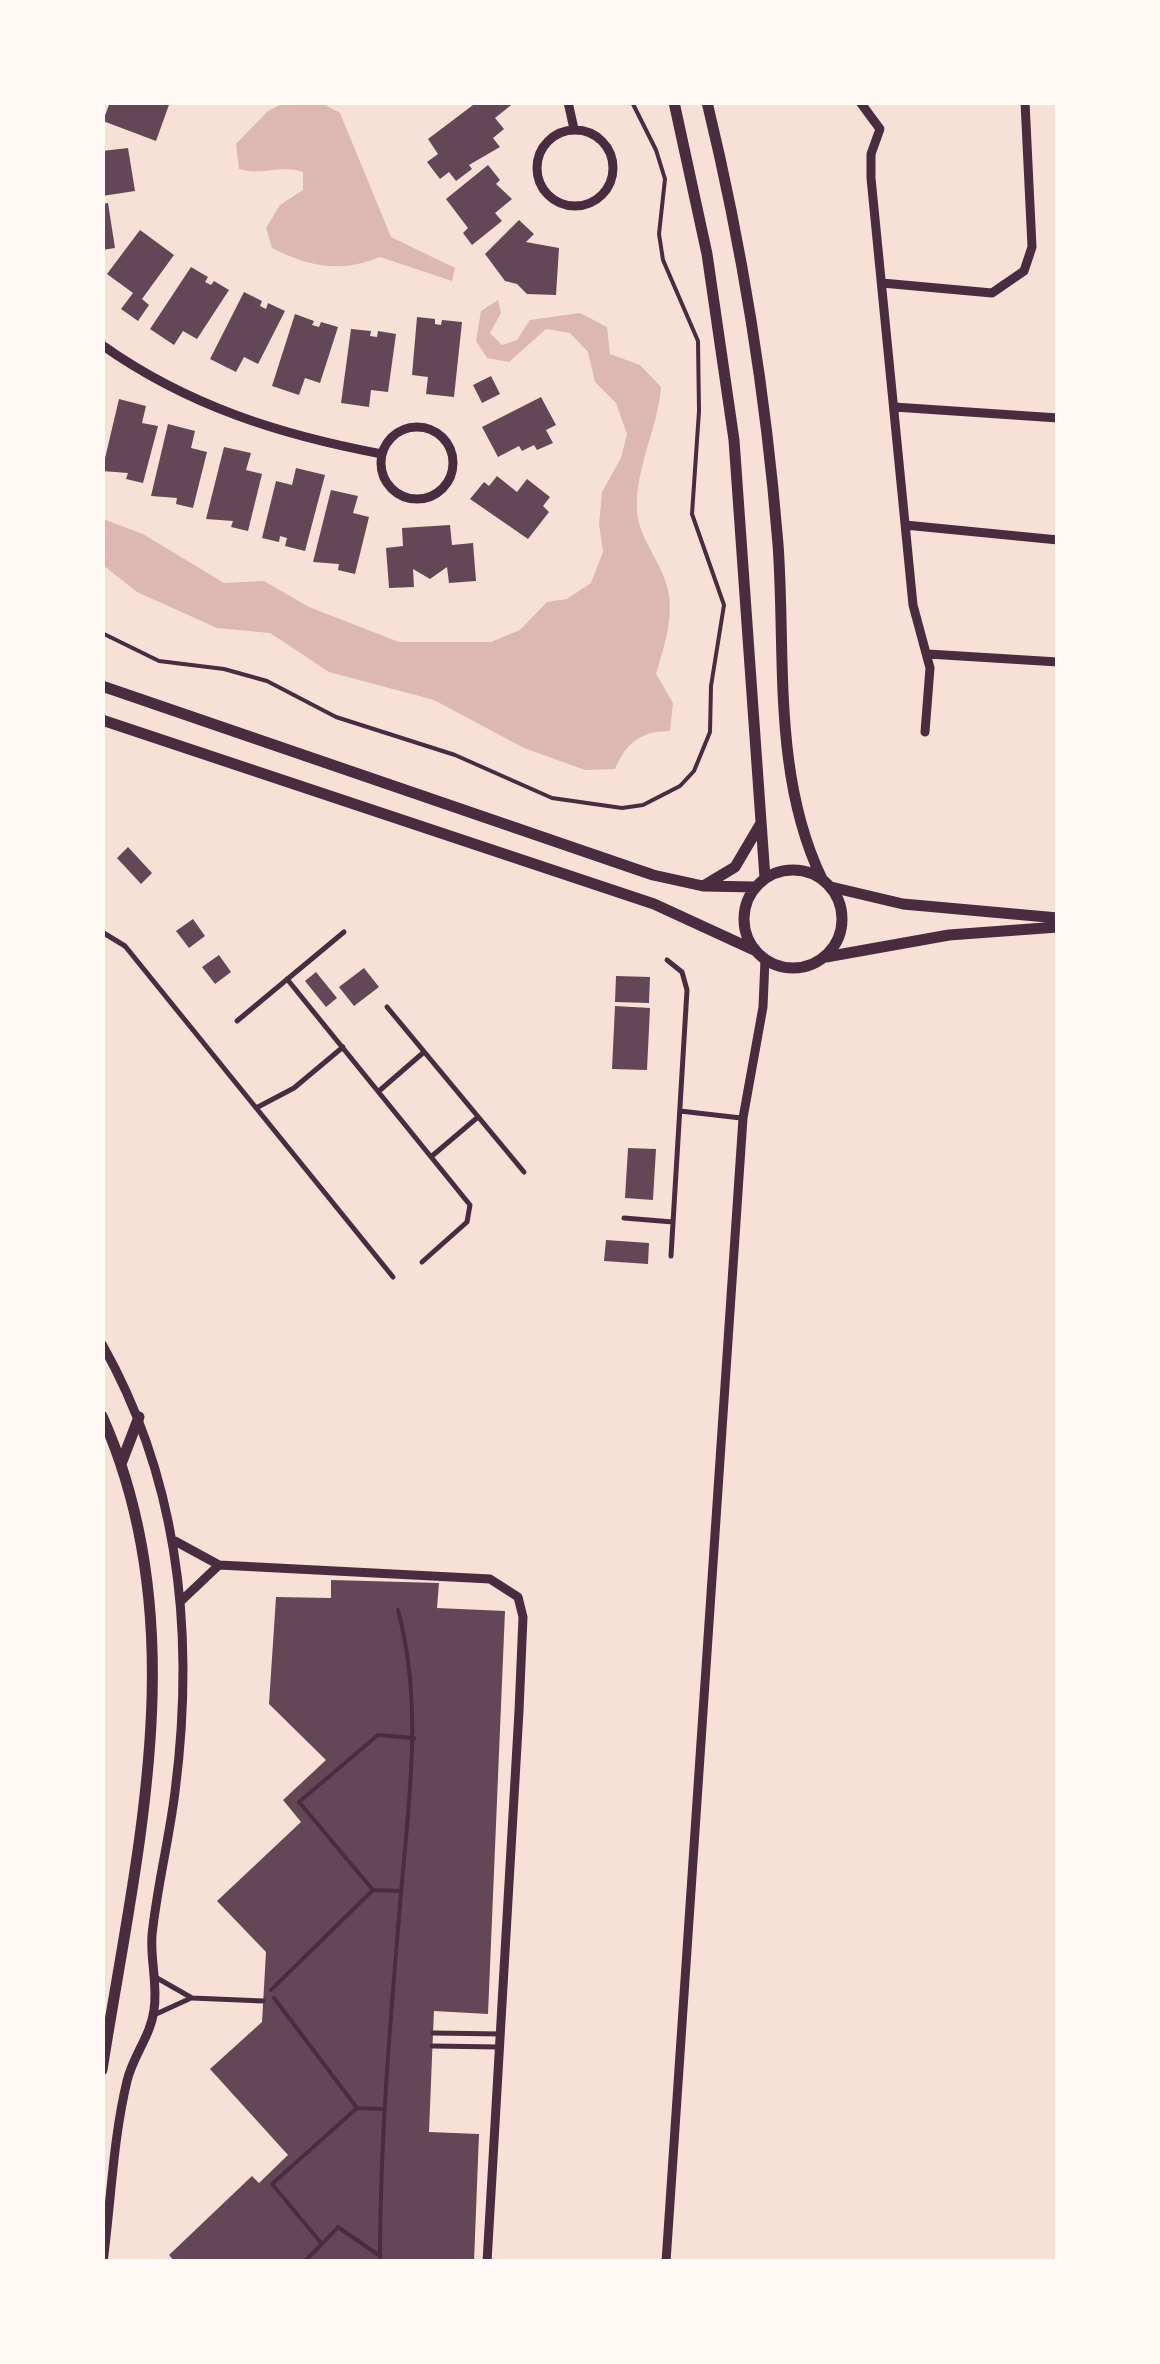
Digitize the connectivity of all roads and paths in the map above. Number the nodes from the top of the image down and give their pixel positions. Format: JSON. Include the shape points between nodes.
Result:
{"nodes":[{"id":1,"x":568,"y":102,"type":"edge"},
{"id":2,"x":632,"y":102,"type":"edge"},
{"id":3,"x":674,"y":102,"type":"edge"},
{"id":4,"x":707,"y":102,"type":"edge"},
{"id":5,"x":860,"y":102,"type":"edge"},
{"id":6,"x":1025,"y":102,"type":"edge"},
{"id":7,"x":574,"y":130,"type":"junction"},
{"id":8,"x":882,"y":283,"type":"junction"},
{"id":9,"x":102,"y":345,"type":"edge"},
{"id":10,"x":894,"y":406,"type":"junction"},
{"id":11,"x":1058,"y":418,"type":"edge"},
{"id":12,"x":382,"y":454,"type":"junction"},
{"id":13,"x":905,"y":525,"type":"junction"},
{"id":14,"x":1058,"y":540,"type":"edge"},
{"id":15,"x":102,"y":633,"type":"edge"},
{"id":16,"x":928,"y":654,"type":"junction"},
{"id":17,"x":1058,"y":662,"type":"edge"},
{"id":18,"x":102,"y":686,"type":"edge"},
{"id":19,"x":102,"y":720,"type":"edge"},
{"id":20,"x":926,"y":732,"type":"dead end"},
{"id":21,"x":763,"y":820,"type":"junction"},
{"id":22,"x":760,"y":883,"type":"junction"},
{"id":23,"x":827,"y":883,"type":"junction"},
{"id":24,"x":703,"y":886,"type":"junction"},
{"id":25,"x":1058,"y":918,"type":"edge"},
{"id":26,"x":1058,"y":927,"type":"edge"},
{"id":27,"x":102,"y":932,"type":"edge"},
{"id":28,"x":344,"y":932,"type":"dead end"},
{"id":29,"x":754,"y":950,"type":"junction"},
{"id":30,"x":826,"y":956,"type":"junction"},
{"id":31,"x":667,"y":960,"type":"dead end"},
{"id":32,"x":765,"y":960,"type":"junction"},
{"id":33,"x":287,"y":979,"type":"junction"},
{"id":34,"x":387,"y":1007,"type":"dead end"},
{"id":35,"x":237,"y":1021,"type":"dead end"},
{"id":36,"x":343,"y":1047,"type":"junction"},
{"id":37,"x":424,"y":1052,"type":"junction"},
{"id":38,"x":379,"y":1091,"type":"junction"},
{"id":39,"x":256,"y":1108,"type":"junction"},
{"id":40,"x":680,"y":1112,"type":"junction"},
{"id":41,"x":478,"y":1117,"type":"junction"},
{"id":42,"x":743,"y":1118,"type":"junction"},
{"id":43,"x":432,"y":1156,"type":"junction"},
{"id":44,"x":524,"y":1172,"type":"dead end"},
{"id":45,"x":624,"y":1218,"type":"dead end"},
{"id":46,"x":672,"y":1222,"type":"junction"},
{"id":47,"x":671,"y":1256,"type":"dead end"},
{"id":48,"x":422,"y":1262,"type":"dead end"},
{"id":49,"x":393,"y":1277,"type":"dead end"},
{"id":50,"x":102,"y":1344,"type":"edge"},
{"id":51,"x":102,"y":1416,"type":"edge"},
{"id":52,"x":139,"y":1418,"type":"junction"},
{"id":53,"x":121,"y":1464,"type":"junction"},
{"id":54,"x":174,"y":1542,"type":"junction"},
{"id":55,"x":219,"y":1565,"type":"junction"},
{"id":56,"x":181,"y":1601,"type":"junction"},
{"id":57,"x":398,"y":1610,"type":"dead end"},
{"id":58,"x":414,"y":1738,"type":"junction"},
{"id":59,"x":373,"y":1890,"type":"junction"},
{"id":60,"x":401,"y":1891,"type":"junction"},
{"id":61,"x":156,"y":1977,"type":"junction"},
{"id":62,"x":192,"y":1998,"type":"junction"},
{"id":63,"x":263,"y":2002,"type":"dead end"},
{"id":64,"x":154,"y":2015,"type":"junction"},
{"id":65,"x":433,"y":2034,"type":"dead end"},
{"id":66,"x":501,"y":2034,"type":"junction"},
{"id":67,"x":432,"y":2046,"type":"dead end"},
{"id":68,"x":500,"y":2047,"type":"junction"},
{"id":69,"x":102,"y":2070,"type":"edge"},
{"id":70,"x":356,"y":2108,"type":"junction"},
{"id":71,"x":384,"y":2109,"type":"junction"},
{"id":72,"x":322,"y":2244,"type":"junction"},
{"id":73,"x":380,"y":2259,"type":"edge"},
{"id":74,"x":103,"y":2262,"type":"edge"},
{"id":75,"x":304,"y":2262,"type":"edge"},
{"id":76,"x":487,"y":2262,"type":"edge"},
{"id":77,"x":666,"y":2262,"type":"edge"}],
"edges":[{"from":1,"to":7,"type":"street"},
{"from":2,"to":15,"type":"path","via":[[665,179],[659,234],[664,260],[698,341],[692,514],[724,606],[710,732],[680,786],[643,806],[622,808],[552,798],[455,755],[336,717],[267,681],[159,661]]},
{"from":3,"to":21,"type":"street","via":[[734,440]]},
{"from":4,"to":23,"type":"street","via":[[768,451],[788,765],[799,823]]},
{"from":5,"to":8,"type":"street","via":[[880,129],[870,165]]},
{"from":6,"to":8,"type":"street","via":[[1032,247],[1024,271],[992,292]]},
{"from":7,"to":7,"type":"street","via":[[546,143],[537,163],[546,193],[576,206],[604,192],[613,172],[603,142]]},
{"from":8,"to":10,"type":"street"},
{"from":9,"to":12,"type":"street","via":[[165,385],[249,422]]},
{"from":10,"to":11,"type":"street"},
{"from":10,"to":13,"type":"street"},
{"from":12,"to":12,"type":"street","via":[[384,476],[406,497],[428,498],[451,477],[449,446],[424,428],[402,430]]},
{"from":13,"to":14,"type":"street"},
{"from":13,"to":16,"type":"street","via":[[914,614]]},
{"from":16,"to":17,"type":"street"},
{"from":16,"to":20,"type":"street"},
{"from":18,"to":24,"type":"street","via":[[653,875]]},
{"from":19,"to":29,"type":"street","via":[[654,904]]},
{"from":21,"to":22,"type":"street"},
{"from":21,"to":24,"type":"street","via":[[747,853]]},
{"from":22,"to":23,"type":"street","via":[[794,869]]},
{"from":22,"to":24,"type":"street"},
{"from":22,"to":29,"type":"street","via":[[743,918]]},
{"from":23,"to":25,"type":"street","via":[[904,904]]},
{"from":23,"to":30,"type":"street","via":[[842,923]]},
{"from":26,"to":30,"type":"street","via":[[933,937]]},
{"from":27,"to":39,"type":"lane","via":[[125,946]]},
{"from":28,"to":33,"type":"lane"},
{"from":29,"to":32,"type":"street"},
{"from":30,"to":32,"type":"street","via":[[803,968]]},
{"from":31,"to":40,"type":"lane","via":[[686,981]]},
{"from":32,"to":42,"type":"street"},
{"from":33,"to":35,"type":"lane"},
{"from":33,"to":36,"type":"lane"},
{"from":34,"to":37,"type":"lane"},
{"from":36,"to":38,"type":"lane"},
{"from":36,"to":39,"type":"lane","via":[[294,1088]]},
{"from":37,"to":38,"type":"lane"},
{"from":37,"to":41,"type":"lane"},
{"from":38,"to":43,"type":"lane"},
{"from":39,"to":49,"type":"lane"},
{"from":40,"to":42,"type":"lane"},
{"from":40,"to":46,"type":"lane"},
{"from":41,"to":43,"type":"lane"},
{"from":41,"to":44,"type":"lane"},
{"from":42,"to":77,"type":"street"},
{"from":43,"to":48,"type":"lane","via":[[470,1211]]},
{"from":45,"to":46,"type":"lane"},
{"from":46,"to":47,"type":"lane"},
{"from":50,"to":52,"type":"street"},
{"from":51,"to":53,"type":"street"},
{"from":52,"to":53,"type":"street"},
{"from":52,"to":54,"type":"street"},
{"from":53,"to":69,"type":"street","via":[[148,1572],[155,1709]]},
{"from":54,"to":55,"type":"street"},
{"from":54,"to":56,"type":"street"},
{"from":55,"to":56,"type":"street"},
{"from":55,"to":66,"type":"street","via":[[490,1579],[518,1596],[523,1618]]},
{"from":56,"to":61,"type":"street","via":[[183,1699],[152,1938]]},
{"from":57,"to":58,"type":"path","via":[[409,1654]]},
{"from":58,"to":59,"type":"path","via":[[378,1734],[298,1802]]},
{"from":58,"to":60,"type":"path"},
{"from":59,"to":60,"type":"path"},
{"from":59,"to":70,"type":"path","via":[[270,1992]]},
{"from":60,"to":71,"type":"path"},
{"from":61,"to":62,"type":"lane"},
{"from":61,"to":64,"type":"street"},
{"from":62,"to":63,"type":"lane"},
{"from":62,"to":64,"type":"lane"},
{"from":64,"to":74,"type":"street","via":[[127,2081]]},
{"from":65,"to":66,"type":"lane"},
{"from":66,"to":68,"type":"street"},
{"from":67,"to":68,"type":"lane"},
{"from":68,"to":76,"type":"street"},
{"from":70,"to":71,"type":"path"},
{"from":70,"to":72,"type":"path","via":[[272,2184]]},
{"from":71,"to":73,"type":"path"},
{"from":72,"to":73,"type":"path","via":[[338,2227]]},
{"from":72,"to":75,"type":"path"}]}
